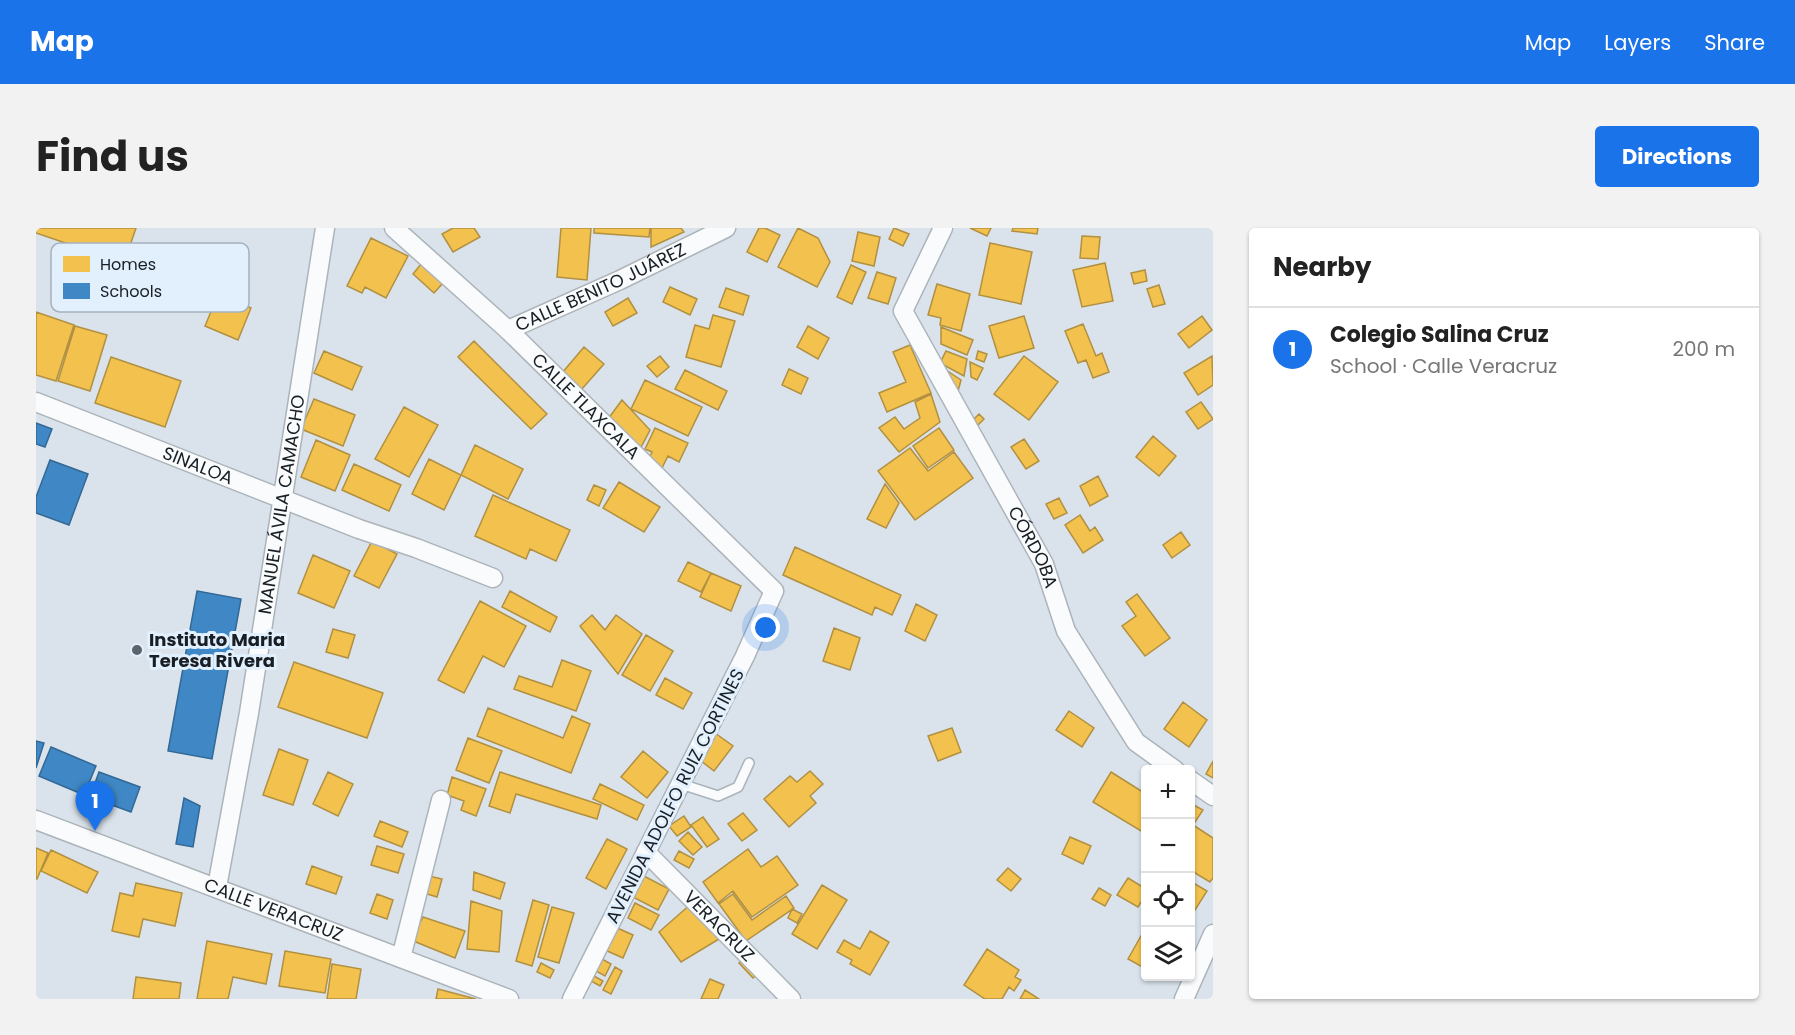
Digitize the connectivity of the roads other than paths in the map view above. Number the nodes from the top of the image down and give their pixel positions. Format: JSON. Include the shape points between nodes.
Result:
{"nodes":[{"id":1,"x":325,"y":228,"type":"edge"},
{"id":2,"x":394,"y":228,"type":"edge"},
{"id":3,"x":726,"y":228,"type":"edge"},
{"id":4,"x":943,"y":228,"type":"edge"},
{"id":5,"x":508,"y":330,"type":"junction"},
{"id":6,"x":36,"y":402,"type":"edge"},
{"id":7,"x":281,"y":498,"type":"junction"},
{"id":8,"x":493,"y":578,"type":"dead end"},
{"id":9,"x":774,"y":591,"type":"joint"},
{"id":10,"x":748,"y":764,"type":"dead end"},
{"id":11,"x":1168,"y":765,"type":"edge"},
{"id":12,"x":1195,"y":783,"type":"edge"},
{"id":13,"x":681,"y":784,"type":"junction"},
{"id":14,"x":1213,"y":796,"type":"edge"},
{"id":15,"x":441,"y":800,"type":"dead end"},
{"id":16,"x":36,"y":820,"type":"edge"},
{"id":17,"x":646,"y":852,"type":"junction"},
{"id":18,"x":217,"y":887,"type":"junction"},
{"id":19,"x":1213,"y":934,"type":"edge"},
{"id":20,"x":401,"y":958,"type":"junction"},
{"id":21,"x":509,"y":999,"type":"edge"},
{"id":22,"x":572,"y":999,"type":"edge"},
{"id":23,"x":791,"y":999,"type":"edge"},
{"id":24,"x":1184,"y":999,"type":"edge"}],
"edges":[{"from":1,"to":7,"type":"street","name":"MANUEL ÁVILA CAMACHO"},
{"from":2,"to":5,"type":"street","name":"CALLE TLAXCALA"},
{"from":3,"to":5,"type":"street","name":"CALLE BENITO JUÁREZ"},
{"from":4,"to":11,"type":"street","name":"CÓRDOBA","via":[[903,311],[1044,564],[1066,631],[1136,742]]},
{"from":5,"to":9,"type":"street","name":"CALLE TLAXCALA"},
{"from":6,"to":7,"type":"street","name":"SINALOA"},
{"from":7,"to":8,"type":"street","name":"SINALOA"},
{"from":7,"to":18,"type":"street","name":"MANUEL ÁVILA CAMACHO","via":[[249,712]]},
{"from":9,"to":13,"type":"street","name":"AVENIDA ADOLFO RUIZ CORTINES"},
{"from":10,"to":13,"type":"lane","via":[[738,787],[718,796]]},
{"from":12,"to":14,"type":"street"},
{"from":13,"to":17,"type":"street","name":"AVENIDA ADOLFO RUIZ CORTINES"},
{"from":15,"to":20,"type":"street"},
{"from":16,"to":18,"type":"street","name":"CALLE VERACRUZ"},
{"from":17,"to":22,"type":"street","name":"AVENIDA ADOLFO RUIZ CORTINES"},
{"from":17,"to":23,"type":"street","name":"VERACRUZ"},
{"from":18,"to":20,"type":"street","name":"CALLE VERACRUZ"},
{"from":19,"to":24,"type":"street"},
{"from":20,"to":21,"type":"street","name":"CALLE VERACRUZ"}]}
